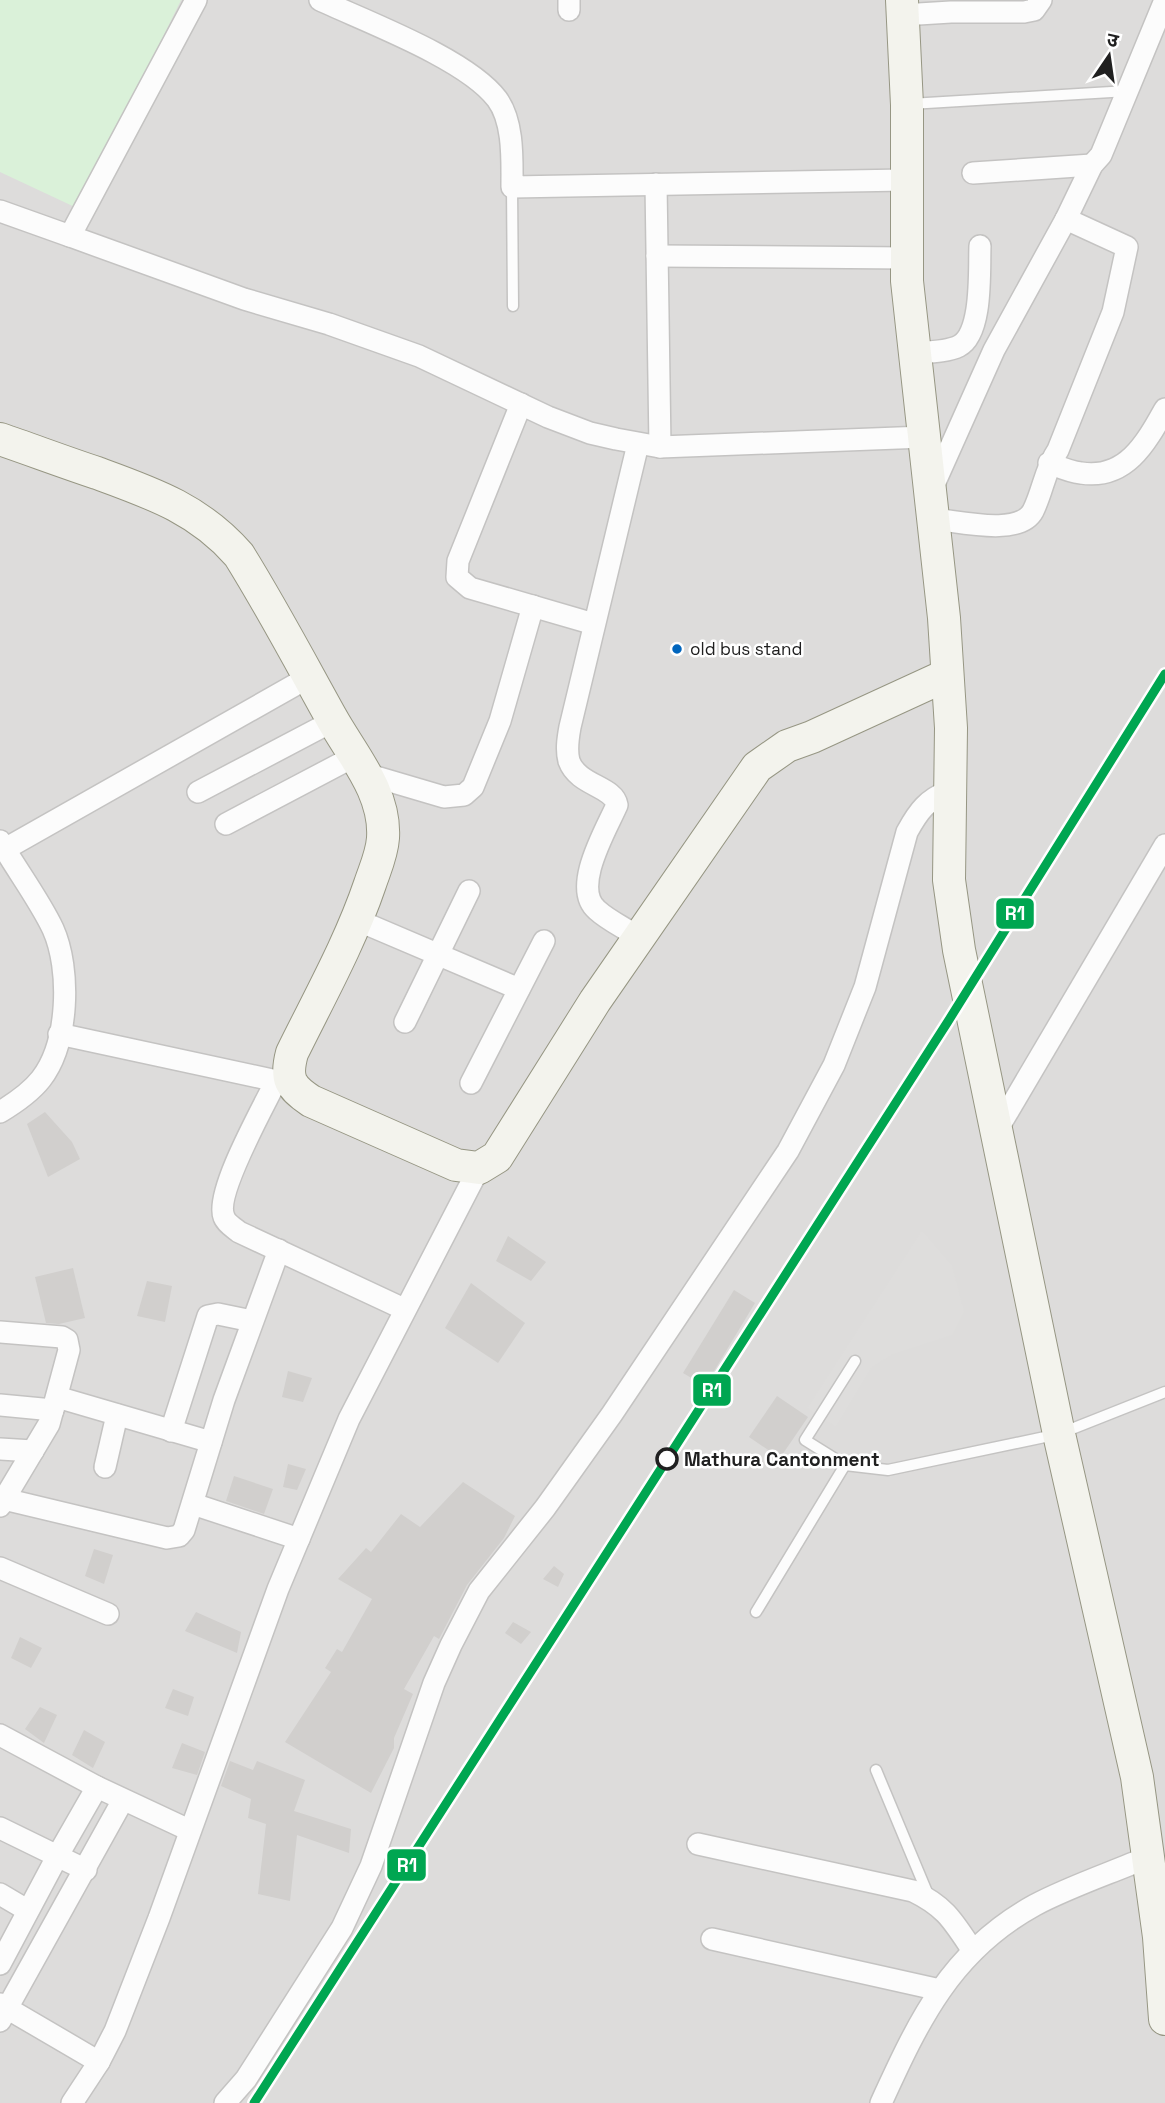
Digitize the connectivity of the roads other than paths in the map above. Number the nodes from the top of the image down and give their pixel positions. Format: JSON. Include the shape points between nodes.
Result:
{"nodes":[{"id":1,"x":196,"y":0,"type":"edge"},
{"id":2,"x":320,"y":0,"type":"edge"},
{"id":3,"x":1041,"y":0,"type":"edge"},
{"id":4,"x":1165,"y":0,"type":"edge"},
{"id":5,"x":902,"y":8,"type":"edge"},
{"id":6,"x":1128,"y":91,"type":"junction"},
{"id":7,"x":907,"y":105,"type":"junction"},
{"id":8,"x":1091,"y":165,"type":"junction"},
{"id":9,"x":973,"y":173,"type":"dead end"},
{"id":10,"x":905,"y":180,"type":"junction"},
{"id":11,"x":656,"y":184,"type":"junction"},
{"id":12,"x":512,"y":187,"type":"junction"},
{"id":13,"x":0,"y":211,"type":"edge"},
{"id":14,"x":1066,"y":219,"type":"junction"},
{"id":15,"x":70,"y":236,"type":"junction"},
{"id":16,"x":981,"y":246,"type":"dead end"},
{"id":17,"x":657,"y":256,"type":"junction"},
{"id":18,"x":907,"y":258,"type":"junction"},
{"id":19,"x":513,"y":306,"type":"dead end"},
{"id":20,"x":915,"y":354,"type":"junction"},
{"id":21,"x":521,"y":404,"type":"junction"},
{"id":22,"x":1165,"y":409,"type":"edge"},
{"id":23,"x":924,"y":437,"type":"junction"},
{"id":24,"x":0,"y":439,"type":"edge"},
{"id":25,"x":638,"y":444,"type":"junction"},
{"id":26,"x":1156,"y":444,"type":"edge"},
{"id":27,"x":660,"y":447,"type":"junction"},
{"id":28,"x":1049,"y":464,"type":"junction"},
{"id":29,"x":932,"y":506,"type":"junction"},
{"id":30,"x":533,"y":606,"type":"junction"},
{"id":31,"x":594,"y":624,"type":"junction"},
{"id":32,"x":947,"y":675,"type":"junction"},
{"id":33,"x":309,"y":677,"type":"junction"},
{"id":34,"x":333,"y":721,"type":"junction"},
{"id":35,"x":361,"y":765,"type":"junction"},
{"id":36,"x":950,"y":790,"type":"junction"},
{"id":37,"x":198,"y":792,"type":"dead end"},
{"id":38,"x":226,"y":824,"type":"dead end"},
{"id":39,"x":2,"y":845,"type":"edge"},
{"id":40,"x":1165,"y":845,"type":"edge"},
{"id":41,"x":469,"y":891,"type":"dead end"},
{"id":42,"x":357,"y":920,"type":"junction"},
{"id":43,"x":638,"y":937,"type":"junction"},
{"id":44,"x":544,"y":941,"type":"dead end"},
{"id":45,"x":439,"y":955,"type":"junction"},
{"id":46,"x":519,"y":989,"type":"junction"},
{"id":47,"x":405,"y":1022,"type":"dead end"},
{"id":48,"x":59,"y":1034,"type":"junction"},
{"id":49,"x":284,"y":1083,"type":"junction"},
{"id":50,"x":471,"y":1083,"type":"dead end"},
{"id":51,"x":0,"y":1112,"type":"edge"},
{"id":52,"x":997,"y":1130,"type":"junction"},
{"id":53,"x":479,"y":1168,"type":"junction"},
{"id":54,"x":279,"y":1250,"type":"junction"},
{"id":55,"x":404,"y":1309,"type":"junction"},
{"id":56,"x":253,"y":1321,"type":"junction"},
{"id":57,"x":0,"y":1332,"type":"edge"},
{"id":58,"x":855,"y":1361,"type":"dead end"},
{"id":59,"x":1165,"y":1392,"type":"edge"},
{"id":60,"x":55,"y":1403,"type":"junction"},
{"id":61,"x":0,"y":1405,"type":"edge"},
{"id":62,"x":117,"y":1415,"type":"junction"},
{"id":63,"x":172,"y":1431,"type":"junction"},
{"id":64,"x":1059,"y":1434,"type":"junction"},
{"id":65,"x":211,"y":1442,"type":"junction"},
{"id":66,"x":0,"y":1449,"type":"edge"},
{"id":67,"x":33,"y":1451,"type":"junction"},
{"id":68,"x":845,"y":1465,"type":"junction"},
{"id":69,"x":105,"y":1466,"type":"dead end"},
{"id":70,"x":2,"y":1502,"type":"edge"},
{"id":71,"x":193,"y":1504,"type":"junction"},
{"id":72,"x":299,"y":1539,"type":"junction"},
{"id":73,"x":0,"y":1568,"type":"edge"},
{"id":74,"x":756,"y":1612,"type":"dead end"},
{"id":75,"x":108,"y":1614,"type":"dead end"},
{"id":76,"x":0,"y":1735,"type":"edge"},
{"id":77,"x":876,"y":1770,"type":"dead end"},
{"id":78,"x":97,"y":1787,"type":"junction"},
{"id":79,"x":123,"y":1800,"type":"junction"},
{"id":80,"x":0,"y":1828,"type":"edge"},
{"id":81,"x":189,"y":1830,"type":"junction"},
{"id":82,"x":698,"y":1844,"type":"dead end"},
{"id":83,"x":58,"y":1854,"type":"junction"},
{"id":84,"x":1152,"y":1863,"type":"junction"},
{"id":85,"x":86,"y":1870,"type":"junction"},
{"id":86,"x":0,"y":1894,"type":"edge"},
{"id":87,"x":930,"y":1899,"type":"junction"},
{"id":88,"x":27,"y":1910,"type":"junction"},
{"id":89,"x":712,"y":1939,"type":"dead end"},
{"id":90,"x":973,"y":1951,"type":"junction"},
{"id":91,"x":0,"y":1964,"type":"edge"},
{"id":92,"x":940,"y":1990,"type":"junction"},
{"id":93,"x":2,"y":2011,"type":"edge"},
{"id":94,"x":1165,"y":2019,"type":"edge"},
{"id":95,"x":99,"y":2062,"type":"junction"},
{"id":96,"x":72,"y":2103,"type":"edge"},
{"id":97,"x":225,"y":2103,"type":"edge"},
{"id":98,"x":881,"y":2103,"type":"edge"}],
"edges":[{"from":1,"to":15,"type":"street"},
{"from":2,"to":12,"type":"street","via":[[452,62],[486,87],[507,121]]},
{"from":3,"to":5,"type":"street","via":[[1034,10],[1024,12]]},
{"from":4,"to":6,"type":"street"},
{"from":5,"to":7,"type":"street"},
{"from":6,"to":7,"type":"lane"},
{"from":6,"to":8,"type":"street","via":[[1101,155]]},
{"from":7,"to":10,"type":"street"},
{"from":8,"to":9,"type":"street"},
{"from":8,"to":14,"type":"street"},
{"from":10,"to":11,"type":"street"},
{"from":10,"to":18,"type":"street"},
{"from":11,"to":12,"type":"street"},
{"from":11,"to":17,"type":"street"},
{"from":12,"to":19,"type":"lane"},
{"from":13,"to":15,"type":"street"},
{"from":14,"to":28,"type":"street","via":[[1128,247],[1112,312]]},
{"from":14,"to":29,"type":"street","via":[[993,350]]},
{"from":15,"to":21,"type":"street","via":[[419,356]]},
{"from":16,"to":20,"type":"street","via":[[976,313],[968,339],[958,347]]},
{"from":17,"to":18,"type":"street"},
{"from":17,"to":27,"type":"street"},
{"from":18,"to":20,"type":"street"},
{"from":20,"to":23,"type":"street"},
{"from":21,"to":25,"type":"street","via":[[590,433]]},
{"from":21,"to":30,"type":"street","via":[[456,570],[460,582],[470,588]]},
{"from":22,"to":26,"type":"street"},
{"from":23,"to":27,"type":"street"},
{"from":23,"to":29,"type":"street"},
{"from":24,"to":33,"type":"street","via":[[159,495],[222,535],[239,555]]},
{"from":25,"to":27,"type":"street"},
{"from":25,"to":31,"type":"street"},
{"from":26,"to":28,"type":"street","via":[[1117,471],[1082,474]]},
{"from":28,"to":29,"type":"street","via":[[1032,512],[1020,524],[1006,527]]},
{"from":29,"to":32,"type":"street"},
{"from":30,"to":31,"type":"street"},
{"from":30,"to":35,"type":"street","via":[[500,720],[473,787],[464,795],[444,797]]},
{"from":31,"to":43,"type":"street","via":[[570,727],[569,760],[576,774],[612,794],[617,805],[586,885],[596,910]]},
{"from":32,"to":36,"type":"street"},
{"from":32,"to":43,"type":"street","via":[[787,746],[757,767]]},
{"from":33,"to":34,"type":"street"},
{"from":33,"to":39,"type":"street"},
{"from":34,"to":35,"type":"street"},
{"from":34,"to":37,"type":"street"},
{"from":35,"to":38,"type":"street"},
{"from":35,"to":42,"type":"street","via":[[377,798],[383,840]]},
{"from":36,"to":52,"type":"street","via":[[949,880]]},
{"from":36,"to":97,"type":"street","via":[[931,798],[907,832],[865,987],[834,1065],[788,1151],[612,1414],[479,1591],[434,1683],[371,1866],[342,1928],[246,2080]]},
{"from":39,"to":48,"type":"street","via":[[53,929],[62,957],[65,1014]]},
{"from":40,"to":52,"type":"street"},
{"from":41,"to":45,"type":"street"},
{"from":42,"to":45,"type":"street"},
{"from":42,"to":49,"type":"street","via":[[292,1053]]},
{"from":43,"to":53,"type":"street","via":[[496,1157]]},
{"from":44,"to":46,"type":"street"},
{"from":45,"to":46,"type":"street"},
{"from":45,"to":47,"type":"street"},
{"from":46,"to":50,"type":"street"},
{"from":48,"to":49,"type":"street"},
{"from":48,"to":51,"type":"street","via":[[42,1078]]},
{"from":49,"to":53,"type":"street","via":[[319,1105],[456,1165]]},
{"from":49,"to":54,"type":"street","via":[[226,1185],[222,1209],[224,1220],[239,1232]]},
{"from":52,"to":64,"type":"street"},
{"from":53,"to":55,"type":"street"},
{"from":54,"to":55,"type":"street"},
{"from":54,"to":56,"type":"street"},
{"from":55,"to":72,"type":"street","via":[[349,1419]]},
{"from":56,"to":63,"type":"street","via":[[208,1316]]},
{"from":56,"to":65,"type":"street"},
{"from":57,"to":60,"type":"street","via":[[67,1340],[69,1350]]},
{"from":58,"to":68,"type":"lane","via":[[805,1440]]},
{"from":59,"to":64,"type":"lane"},
{"from":60,"to":61,"type":"street"},
{"from":60,"to":62,"type":"street"},
{"from":60,"to":67,"type":"street"},
{"from":62,"to":63,"type":"street"},
{"from":62,"to":69,"type":"street"},
{"from":63,"to":65,"type":"street"},
{"from":64,"to":68,"type":"lane","via":[[888,1471]]},
{"from":64,"to":84,"type":"street","via":[[1137,1777]]},
{"from":65,"to":71,"type":"street"},
{"from":66,"to":67,"type":"street"},
{"from":67,"to":70,"type":"street"},
{"from":68,"to":74,"type":"lane"},
{"from":70,"to":71,"type":"street","via":[[167,1538],[184,1530]]},
{"from":71,"to":72,"type":"street"},
{"from":72,"to":81,"type":"street"},
{"from":73,"to":75,"type":"street"},
{"from":76,"to":78,"type":"street"},
{"from":77,"to":87,"type":"lane"},
{"from":78,"to":79,"type":"street"},
{"from":78,"to":83,"type":"street"},
{"from":79,"to":81,"type":"street"},
{"from":79,"to":85,"type":"street"},
{"from":80,"to":83,"type":"street"},
{"from":81,"to":95,"type":"street","via":[[120,2019]]},
{"from":82,"to":87,"type":"street","via":[[913,1891]]},
{"from":83,"to":85,"type":"street"},
{"from":83,"to":88,"type":"street"},
{"from":84,"to":90,"type":"street","via":[[1035,1905]]},
{"from":84,"to":94,"type":"street"},
{"from":85,"to":93,"type":"street"},
{"from":86,"to":88,"type":"street"},
{"from":87,"to":90,"type":"street","via":[[948,1913]]},
{"from":88,"to":91,"type":"street"},
{"from":89,"to":92,"type":"street"},
{"from":90,"to":92,"type":"street"},
{"from":92,"to":98,"type":"street"},
{"from":93,"to":95,"type":"street"},
{"from":95,"to":96,"type":"street"}]}
